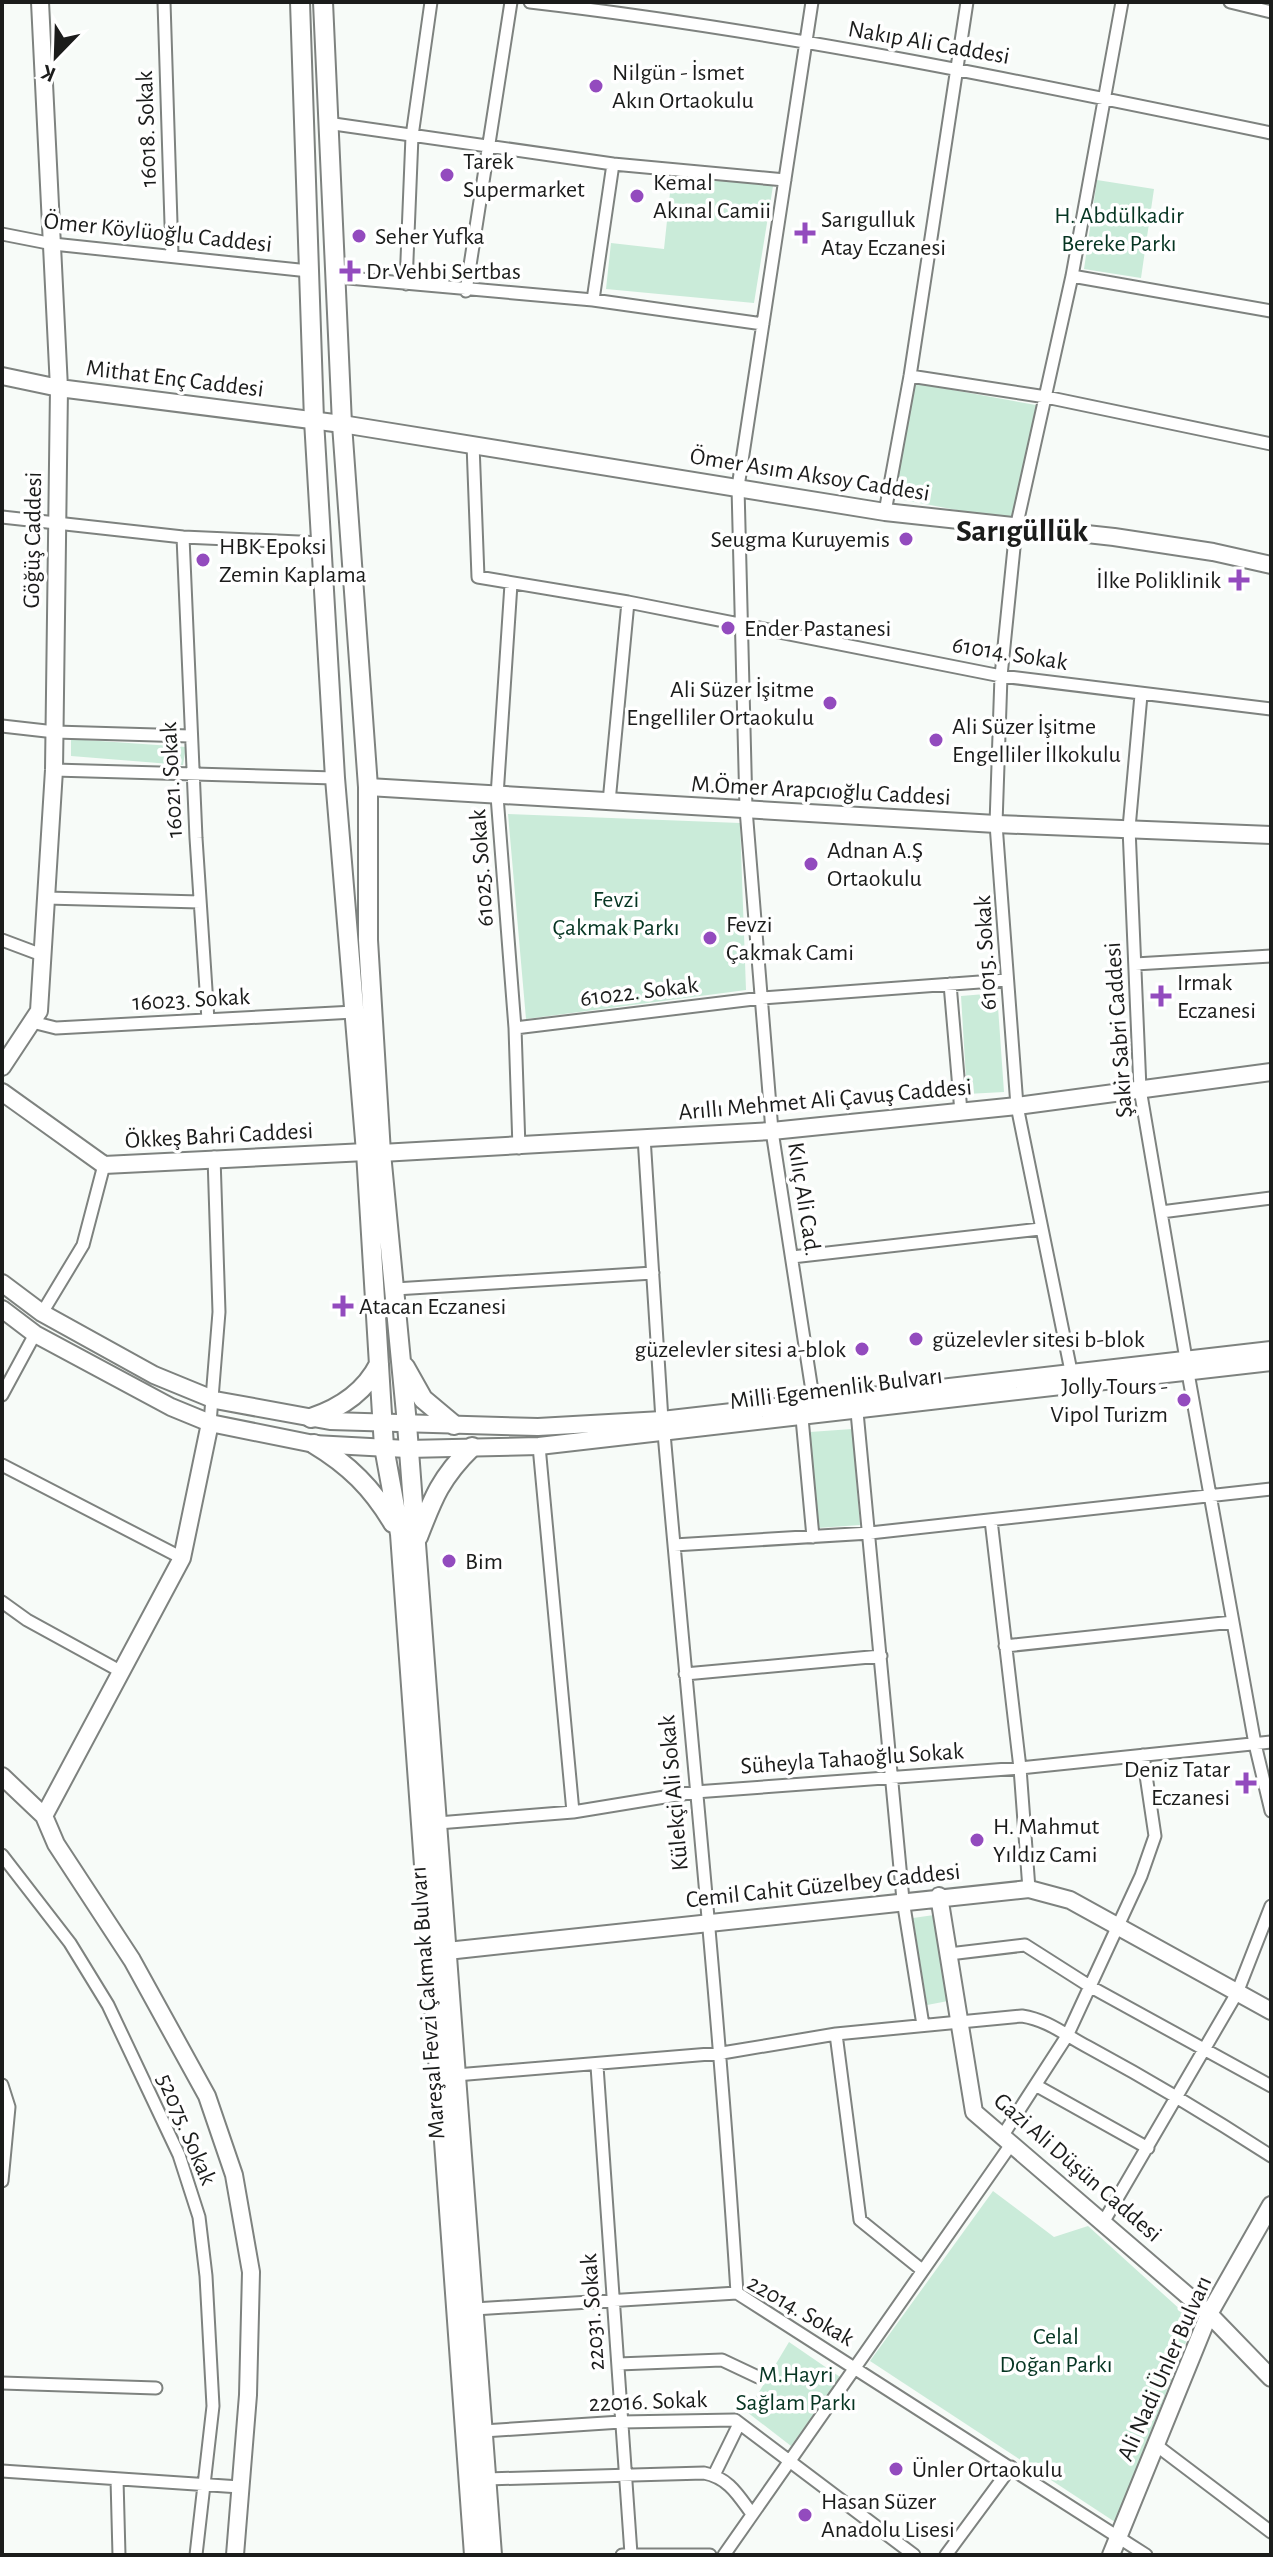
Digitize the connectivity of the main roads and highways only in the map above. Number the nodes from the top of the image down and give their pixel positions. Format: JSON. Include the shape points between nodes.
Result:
{"nodes":[{"id":1,"x":300,"y":2,"type":"edge"},
{"id":2,"x":323,"y":2,"type":"edge"},
{"id":3,"x":374,"y":1152,"type":"junction"},
{"id":4,"x":380,"y":1361,"type":"junction"},
{"id":5,"x":402,"y":1362,"type":"junction"},
{"id":6,"x":311,"y":1418,"type":"road end"},
{"id":7,"x":454,"y":1425,"type":"road end"},
{"id":8,"x":314,"y":1444,"type":"road end"},
{"id":9,"x":472,"y":1447,"type":"road end"},
{"id":10,"x":408,"y":1539,"type":"junction"},
{"id":11,"x":474,"y":2555,"type":"edge"},
{"id":12,"x":492,"y":2555,"type":"edge"}],
"edges":[{"from":1,"to":3,"type":"main road","via":[[314,420],[335,778],[354,1012]]},
{"from":2,"to":3,"type":"main road","via":[[342,424],[368,787]]},
{"from":3,"to":4,"type":"main road"},
{"from":3,"to":5,"type":"main road","name":"Mareşal Fevzi Çakmak Bulvarı"},
{"from":4,"to":6,"type":"main road","via":[[368,1385],[330,1412]]},
{"from":4,"to":10,"type":"main road","via":[[384,1447]]},
{"from":5,"to":7,"type":"main road","via":[[423,1399]]},
{"from":5,"to":10,"type":"main road","name":"Mareşal Fevzi Çakmak Bulvarı"},
{"from":8,"to":10,"type":"main road","via":[[374,1492]]},
{"from":9,"to":10,"type":"main road","via":[[450,1468]]},
{"from":10,"to":11,"type":"main road"},
{"from":10,"to":12,"type":"main road","name":"Mareşal Fevzi Çakmak Bulvarı","via":[[438,1823]]}]}
